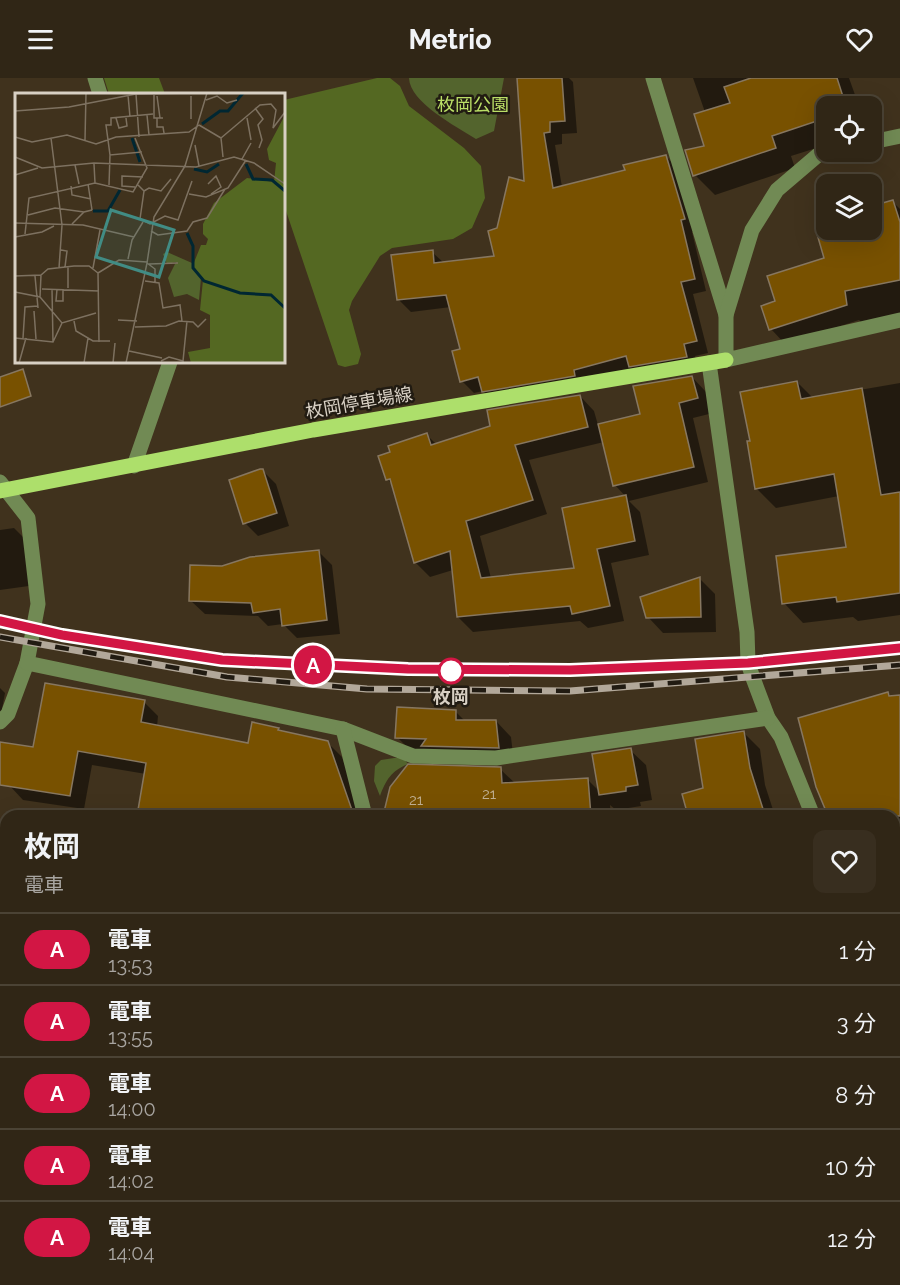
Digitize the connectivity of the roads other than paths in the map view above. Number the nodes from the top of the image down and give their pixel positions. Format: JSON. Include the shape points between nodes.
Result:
{"nodes":[{"id":1,"x":95,"y":78,"type":"edge"},
{"id":2,"x":653,"y":78,"type":"edge"},
{"id":3,"x":100,"y":93,"type":"edge"},
{"id":4,"x":900,"y":136,"type":"edge"},
{"id":5,"x":882,"y":140,"type":"edge"},
{"id":6,"x":816,"y":157,"type":"edge"},
{"id":7,"x":726,"y":315,"type":"junction"},
{"id":8,"x":900,"y":320,"type":"edge"},
{"id":9,"x":726,"y":360,"type":"junction"},
{"id":10,"x":170,"y":363,"type":"edge"},
{"id":11,"x":710,"y":363,"type":"junction"},
{"id":12,"x":134,"y":466,"type":"junction"},
{"id":13,"x":2,"y":488,"type":"edge"},
{"id":14,"x":27,"y":663,"type":"junction"},
{"id":15,"x":768,"y":718,"type":"junction"},
{"id":16,"x":0,"y":722,"type":"edge"},
{"id":17,"x":343,"y":729,"type":"junction"},
{"id":18,"x":363,"y":810,"type":"edge"},
{"id":19,"x":811,"y":810,"type":"edge"}],
"edges":[{"from":1,"to":3,"type":"street"},
{"from":2,"to":7,"type":"street"},
{"from":4,"to":5,"type":"street"},
{"from":6,"to":7,"type":"street","via":[[777,190],[752,230]]},
{"from":7,"to":9,"type":"street"},
{"from":8,"to":9,"type":"street"},
{"from":9,"to":11,"type":"main road","name":"枚岡停車場線"},
{"from":10,"to":12,"type":"street"},
{"from":11,"to":12,"type":"main road","name":"枚岡停車場線","via":[[313,430]]},
{"from":11,"to":15,"type":"street","via":[[748,663]]},
{"from":12,"to":13,"type":"main road","name":"枚岡停車場線"},
{"from":13,"to":14,"type":"street","via":[[28,518],[38,604]]},
{"from":14,"to":16,"type":"street","via":[[8,714]]},
{"from":14,"to":17,"type":"street"},
{"from":15,"to":17,"type":"street","via":[[496,758],[413,756]]},
{"from":15,"to":19,"type":"street","via":[[781,737]]},
{"from":17,"to":18,"type":"street"}]}
